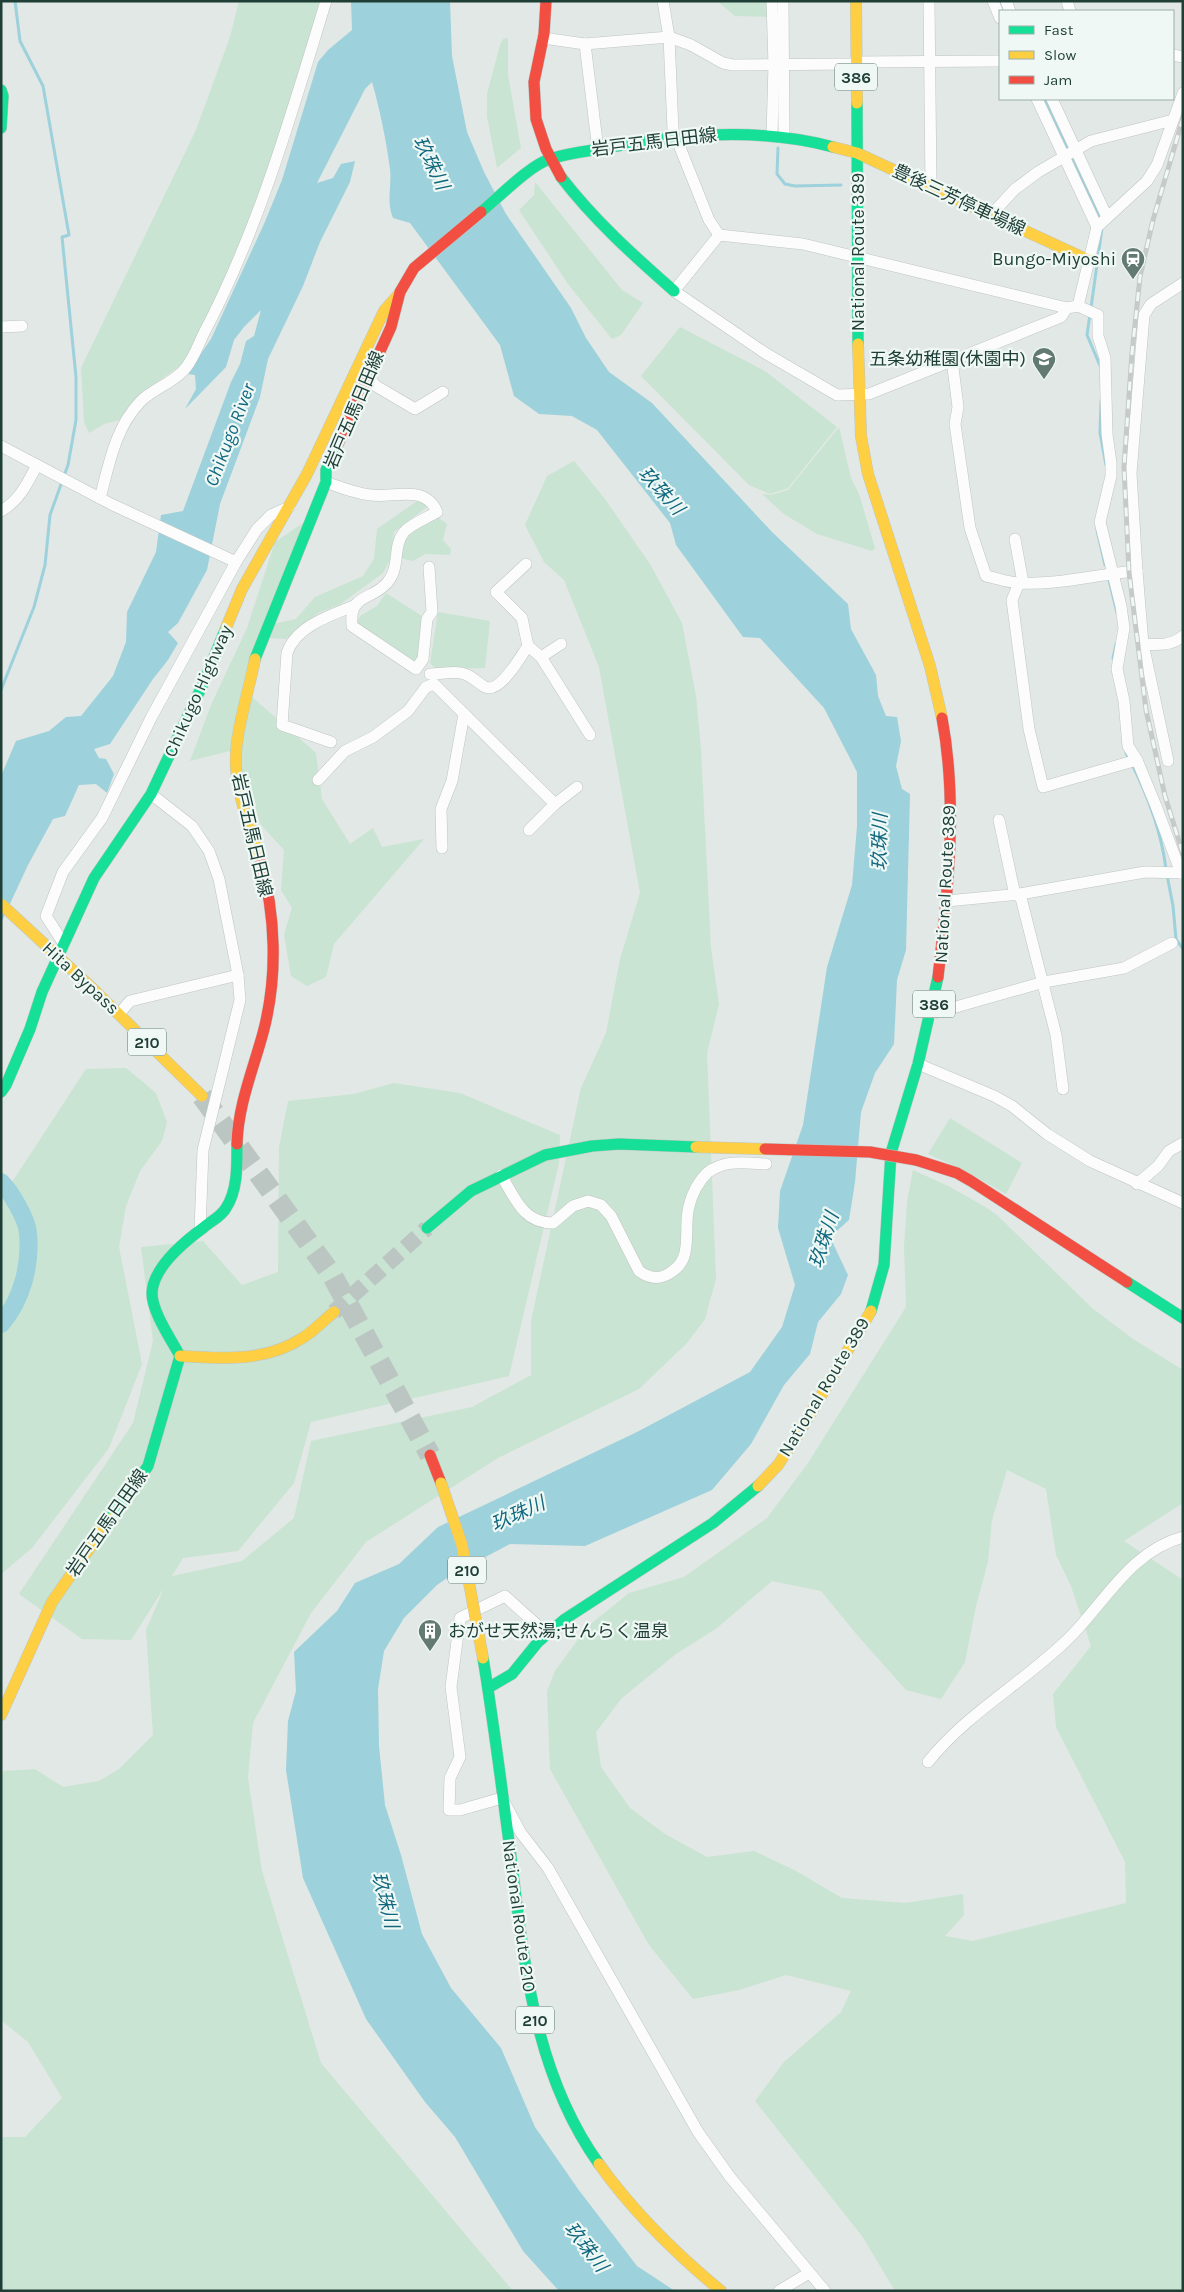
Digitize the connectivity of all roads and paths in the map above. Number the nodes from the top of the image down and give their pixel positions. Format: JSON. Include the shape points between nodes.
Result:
{"nodes":[{"id":1,"x":326,"y":1,"type":"edge"},
{"id":2,"x":546,"y":1,"type":"edge"},
{"id":3,"x":663,"y":1,"type":"edge"},
{"id":4,"x":772,"y":1,"type":"edge"},
{"id":5,"x":782,"y":1,"type":"edge"},
{"id":6,"x":856,"y":1,"type":"edge"},
{"id":7,"x":930,"y":1,"type":"edge"},
{"id":8,"x":993,"y":1,"type":"edge"},
{"id":9,"x":999,"y":16,"type":"edge"},
{"id":10,"x":669,"y":37,"type":"junction"},
{"id":11,"x":543,"y":38,"type":"junction"},
{"id":12,"x":585,"y":44,"type":"junction"},
{"id":13,"x":999,"y":61,"type":"edge"},
{"id":14,"x":856,"y":63,"type":"junction"},
{"id":15,"x":930,"y":63,"type":"junction"},
{"id":16,"x":778,"y":65,"type":"junction"},
{"id":17,"x":1,"y":90,"type":"edge"},
{"id":18,"x":1183,"y":93,"type":"edge"},
{"id":19,"x":1037,"y":100,"type":"edge"},
{"id":20,"x":1052,"y":100,"type":"edge"},
{"id":21,"x":1173,"y":120,"type":"junction"},
{"id":22,"x":1,"y":128,"type":"edge"},
{"id":23,"x":778,"y":136,"type":"junction"},
{"id":24,"x":677,"y":138,"type":"junction"},
{"id":25,"x":598,"y":150,"type":"junction"},
{"id":26,"x":1077,"y":150,"type":"junction"},
{"id":27,"x":857,"y":153,"type":"junction"},
{"id":28,"x":1065,"y":157,"type":"junction"},
{"id":29,"x":549,"y":159,"type":"junction"},
{"id":30,"x":930,"y":186,"type":"junction"},
{"id":31,"x":992,"y":214,"type":"junction"},
{"id":32,"x":1107,"y":217,"type":"junction"},
{"id":33,"x":1097,"y":227,"type":"junction"},
{"id":34,"x":719,"y":235,"type":"junction"},
{"id":35,"x":857,"y":257,"type":"junction"},
{"id":36,"x":1088,"y":260,"type":"junction"},
{"id":37,"x":1183,"y":283,"type":"edge"},
{"id":38,"x":674,"y":291,"type":"junction"},
{"id":39,"x":400,"y":292,"type":"junction"},
{"id":40,"x":1072,"y":307,"type":"junction"},
{"id":41,"x":22,"y":326,"type":"dead end"},
{"id":42,"x":1,"y":327,"type":"edge"},
{"id":43,"x":952,"y":360,"type":"junction"},
{"id":44,"x":367,"y":376,"type":"junction"},
{"id":45,"x":442,"y":392,"type":"dead end"},
{"id":46,"x":858,"y":396,"type":"junction"},
{"id":47,"x":1,"y":446,"type":"edge"},
{"id":48,"x":37,"y":465,"type":"junction"},
{"id":49,"x":326,"y":482,"type":"junction"},
{"id":50,"x":100,"y":498,"type":"junction"},
{"id":51,"x":289,"y":507,"type":"junction"},
{"id":52,"x":1,"y":511,"type":"edge"},
{"id":53,"x":1014,"y":539,"type":"dead end"},
{"id":54,"x":236,"y":562,"type":"junction"},
{"id":55,"x":526,"y":564,"type":"dead end"},
{"id":56,"x":429,"y":567,"type":"dead end"},
{"id":57,"x":1137,"y":571,"type":"junction"},
{"id":58,"x":1108,"y":573,"type":"junction"},
{"id":59,"x":1021,"y":583,"type":"junction"},
{"id":60,"x":356,"y":605,"type":"junction"},
{"id":61,"x":1183,"y":636,"type":"edge"},
{"id":62,"x":561,"y":644,"type":"dead end"},
{"id":63,"x":1143,"y":644,"type":"junction"},
{"id":64,"x":528,"y":646,"type":"junction"},
{"id":65,"x":541,"y":656,"type":"junction"},
{"id":66,"x":420,"y":663,"type":"junction"},
{"id":67,"x":432,"y":679,"type":"junction"},
{"id":68,"x":464,"y":714,"type":"junction"},
{"id":69,"x":590,"y":734,"type":"dead end"},
{"id":70,"x":331,"y":742,"type":"dead end"},
{"id":71,"x":1132,"y":761,"type":"junction"},
{"id":72,"x":1168,"y":761,"type":"dead end"},
{"id":73,"x":318,"y":780,"type":"dead end"},
{"id":74,"x":577,"y":787,"type":"dead end"},
{"id":75,"x":151,"y":794,"type":"junction"},
{"id":76,"x":556,"y":804,"type":"junction"},
{"id":77,"x":999,"y":820,"type":"dead end"},
{"id":78,"x":529,"y":830,"type":"dead end"},
{"id":79,"x":442,"y":848,"type":"dead end"},
{"id":80,"x":1179,"y":873,"type":"edge"},
{"id":81,"x":1017,"y":894,"type":"junction"},
{"id":82,"x":947,"y":901,"type":"junction"},
{"id":83,"x":1,"y":904,"type":"edge"},
{"id":84,"x":64,"y":944,"type":"junction"},
{"id":85,"x":1172,"y":944,"type":"dead end"},
{"id":86,"x":238,"y":976,"type":"junction"},
{"id":87,"x":1044,"y":982,"type":"junction"},
{"id":88,"x":119,"y":1014,"type":"junction"},
{"id":89,"x":931,"y":1014,"type":"junction"},
{"id":90,"x":918,"y":1064,"type":"junction"},
{"id":91,"x":1063,"y":1089,"type":"dead end"},
{"id":92,"x":1,"y":1092,"type":"edge"},
{"id":93,"x":202,"y":1096,"type":"tunnel mouth"},
{"id":94,"x":1183,"y":1143,"type":"edge"},
{"id":95,"x":766,"y":1164,"type":"dead end"},
{"id":96,"x":501,"y":1175,"type":"junction"},
{"id":97,"x":1137,"y":1184,"type":"junction"},
{"id":98,"x":1183,"y":1203,"type":"edge"},
{"id":99,"x":427,"y":1228,"type":"tunnel mouth"},
{"id":100,"x":200,"y":1230,"type":"junction"},
{"id":101,"x":334,"y":1312,"type":"tunnel mouth"},
{"id":102,"x":1183,"y":1318,"type":"edge"},
{"id":103,"x":180,"y":1356,"type":"junction"},
{"id":104,"x":430,"y":1455,"type":"tunnel mouth"},
{"id":105,"x":1183,"y":1537,"type":"edge"},
{"id":106,"x":547,"y":1634,"type":"junction"},
{"id":107,"x":488,"y":1688,"type":"junction"},
{"id":108,"x":1,"y":1715,"type":"edge"},
{"id":109,"x":928,"y":1762,"type":"dead end"},
{"id":110,"x":502,"y":1798,"type":"junction"},
{"id":111,"x":809,"y":2272,"type":"junction"},
{"id":112,"x":721,"y":2291,"type":"edge"},
{"id":113,"x":778,"y":2291,"type":"edge"},
{"id":114,"x":825,"y":2291,"type":"edge"}],
"edges":[{"from":1,"to":50,"type":"street","via":[[261,205],[240,258],[184,371],[141,401],[127,418],[116,439]]},
{"from":2,"to":11,"type":"main road"},
{"from":3,"to":10,"type":"street"},
{"from":4,"to":16,"type":"street"},
{"from":5,"to":16,"type":"street"},
{"from":6,"to":14,"type":"main road","number":"386"},
{"from":7,"to":15,"type":"street"},
{"from":8,"to":9,"type":"street"},
{"from":10,"to":12,"type":"street"},
{"from":10,"to":16,"type":"street","via":[[723,63]]},
{"from":10,"to":24,"type":"street"},
{"from":11,"to":12,"type":"street"},
{"from":11,"to":29,"type":"main road","via":[[534,88],[535,109]]},
{"from":12,"to":25,"type":"street"},
{"from":13,"to":15,"type":"street"},
{"from":14,"to":15,"type":"street"},
{"from":14,"to":16,"type":"street"},
{"from":14,"to":27,"type":"main road","number":"386"},
{"from":15,"to":30,"type":"street"},
{"from":16,"to":23,"type":"street"},
{"from":17,"to":22,"type":"main road"},
{"from":18,"to":21,"type":"street"},
{"from":19,"to":28,"type":"street"},
{"from":20,"to":26,"type":"street"},
{"from":21,"to":26,"type":"street","via":[[1091,140]]},
{"from":21,"to":32,"type":"street","via":[[1147,181]]},
{"from":23,"to":24,"type":"main road","name":"岩戸五馬日田線","via":[[738,133]]},
{"from":23,"to":27,"type":"main road","name":"岩戸五馬日田線","via":[[822,142]]},
{"from":24,"to":25,"type":"main road","name":"岩戸五馬日田線"},
{"from":24,"to":34,"type":"street","via":[[709,220]]},
{"from":25,"to":29,"type":"main road","name":"岩戸五馬日田線"},
{"from":26,"to":28,"type":"street"},
{"from":26,"to":32,"type":"street"},
{"from":27,"to":30,"type":"main road","name":"豊後三芳停車場線"},
{"from":27,"to":35,"type":"main road","name":"National Route 389","number":"386"},
{"from":28,"to":31,"type":"street","via":[[1038,172]]},
{"from":28,"to":33,"type":"street"},
{"from":29,"to":38,"type":"main road","via":[[580,201]]},
{"from":29,"to":39,"type":"main road","name":"岩戸五馬日田線","via":[[534,167],[424,259],[414,268]]},
{"from":30,"to":31,"type":"main road","name":"豊後三芳停車場線"},
{"from":31,"to":36,"type":"main road","name":"豊後三芳停車場線"},
{"from":32,"to":33,"type":"street"},
{"from":33,"to":36,"type":"street"},
{"from":34,"to":35,"type":"street","via":[[803,244]]},
{"from":34,"to":38,"type":"street"},
{"from":35,"to":40,"type":"street"},
{"from":35,"to":46,"type":"main road","name":"National Route 389","number":"386"},
{"from":36,"to":40,"type":"street"},
{"from":37,"to":57,"type":"street","via":[[1151,304],[1144,315],[1130,473]]},
{"from":38,"to":46,"type":"street","via":[[765,353],[837,395]]},
{"from":39,"to":44,"type":"main road","name":"岩戸五馬日田線","via":[[391,327]]},
{"from":39,"to":51,"type":"main road","name":"Chikugo Highway","via":[[384,311]]},
{"from":40,"to":43,"type":"street","via":[[1061,317]]},
{"from":40,"to":58,"type":"street","via":[[1098,315],[1098,336],[1106,358],[1111,476],[1100,522]]},
{"from":41,"to":42,"type":"street"},
{"from":43,"to":46,"type":"street"},
{"from":43,"to":59,"type":"street","via":[[958,407],[955,424],[970,528],[986,576]]},
{"from":44,"to":45,"type":"street","via":[[376,386],[415,408]]},
{"from":44,"to":49,"type":"main road","name":"岩戸五馬日田線","via":[[326,470]]},
{"from":46,"to":82,"type":"main road","name":"National Route 389","number":"386","via":[[868,474],[930,666],[943,722],[949,774]]},
{"from":47,"to":48,"type":"street"},
{"from":48,"to":50,"type":"street"},
{"from":48,"to":52,"type":"street","via":[[23,493]]},
{"from":49,"to":60,"type":"street","via":[[352,492],[424,496],[433,502],[437,512],[404,531],[398,544],[396,569],[386,584]]},
{"from":49,"to":100,"type":"main road","name":"岩戸五馬日田線","via":[[258,649],[236,750],[238,784],[261,858],[266,886],[272,965],[269,1006],[242,1100],[236,1134],[233,1190],[225,1211]]},
{"from":50,"to":54,"type":"street"},
{"from":51,"to":54,"type":"street","via":[[270,515]]},
{"from":51,"to":75,"type":"main road","name":"Chikugo Highway","via":[[242,589]]},
{"from":53,"to":59,"type":"street"},
{"from":54,"to":84,"type":"street","via":[[151,718],[102,818],[63,872],[46,916]]},
{"from":55,"to":64,"type":"street","via":[[496,592],[522,618]]},
{"from":56,"to":66,"type":"street","via":[[432,612],[427,619]]},
{"from":57,"to":58,"type":"street"},
{"from":57,"to":63,"type":"street"},
{"from":58,"to":59,"type":"street","via":[[1066,581]]},
{"from":58,"to":71,"type":"street","via":[[1121,606],[1124,628],[1117,669]]},
{"from":59,"to":71,"type":"street","via":[[1012,600],[1029,729],[1043,786]]},
{"from":60,"to":66,"type":"street","via":[[351,613],[352,626],[416,669]]},
{"from":60,"to":70,"type":"street","via":[[320,620],[302,632],[290,643],[287,653],[282,725]]},
{"from":61,"to":63,"type":"street","via":[[1161,646]]},
{"from":62,"to":65,"type":"street"},
{"from":63,"to":72,"type":"street"},
{"from":64,"to":65,"type":"street"},
{"from":64,"to":67,"type":"street","via":[[502,683],[491,688],[461,673]]},
{"from":65,"to":69,"type":"street"},
{"from":66,"to":67,"type":"street"},
{"from":67,"to":68,"type":"street"},
{"from":67,"to":73,"type":"street","via":[[408,711],[373,737],[346,751]]},
{"from":68,"to":76,"type":"street"},
{"from":68,"to":79,"type":"street","via":[[452,781],[441,809]]},
{"from":71,"to":80,"type":"street"},
{"from":74,"to":76,"type":"street"},
{"from":75,"to":84,"type":"main road","name":"Chikugo Highway","via":[[94,878]]},
{"from":75,"to":86,"type":"street","via":[[192,826],[209,850],[219,879]]},
{"from":76,"to":78,"type":"street"},
{"from":77,"to":81,"type":"street"},
{"from":80,"to":81,"type":"street","via":[[1144,872]]},
{"from":81,"to":82,"type":"street"},
{"from":81,"to":87,"type":"street"},
{"from":82,"to":89,"type":"main road","name":"National Route 389","number":"386","via":[[940,970]]},
{"from":83,"to":88,"type":"main road","name":"Hita Bypass","number":"210","bridge":true},
{"from":84,"to":92,"type":"main road","name":"Chikugo Highway"},
{"from":85,"to":87,"type":"street","via":[[1124,968]]},
{"from":86,"to":88,"type":"street","via":[[130,1001]]},
{"from":86,"to":100,"type":"street","via":[[240,1000],[203,1150]]},
{"from":87,"to":89,"type":"street"},
{"from":87,"to":91,"type":"street","via":[[1056,1035]]},
{"from":88,"to":93,"type":"main road","name":"Hita Bypass","number":"210"},
{"from":89,"to":90,"type":"main road","name":"National Route 389","number":"386"},
{"from":90,"to":97,"type":"street","via":[[994,1096],[1090,1161]]},
{"from":90,"to":106,"type":"main road","name":"National Route 389","number":"386","via":[[891,1153],[886,1251],[879,1288],[864,1325],[800,1433],[767,1478],[733,1508]]},
{"from":94,"to":97,"type":"street","via":[[1169,1150],[1158,1166]]},
{"from":95,"to":96,"type":"street","via":[[728,1163],[706,1175],[690,1199],[688,1242],[682,1260],[674,1271],[661,1277],[647,1277],[639,1270],[611,1216],[601,1205],[588,1201],[573,1206],[553,1223],[541,1223],[530,1218]]},
{"from":96,"to":99,"type":"main road","via":[[471,1191]]},
{"from":96,"to":102,"type":"main road","bridge":true,"via":[[545,1155],[619,1144],[870,1152],[916,1160],[971,1181]]},
{"from":97,"to":98,"type":"street"},
{"from":100,"to":103,"type":"main road","name":"岩戸五馬日田線","via":[[162,1268],[152,1294]]},
{"from":101,"to":103,"type":"main road","via":[[301,1339],[269,1353],[231,1360]]},
{"from":103,"to":108,"type":"main road","name":"岩戸五馬日田線","via":[[148,1466],[52,1602]]},
{"from":104,"to":107,"type":"main road","number":"210","bridge":true,"via":[[462,1545]]},
{"from":105,"to":109,"type":"street","via":[[1148,1554],[1126,1572],[1068,1639],[945,1740]]},
{"from":106,"to":107,"type":"main road","name":"National Route 389","number":"386","via":[[512,1674]]},
{"from":106,"to":110,"type":"street","via":[[505,1596],[460,1618],[451,1687],[460,1758],[450,1778],[454,1810]]},
{"from":107,"to":110,"type":"main road","name":"National Route 210","number":"210"},
{"from":110,"to":111,"type":"street","via":[[521,1833],[556,1882],[698,2132],[730,2177]]},
{"from":110,"to":112,"type":"main road","name":"National Route 210","number":"210","via":[[530,1995],[538,2029],[567,2108],[594,2156],[629,2204],[672,2251]]},
{"from":111,"to":113,"type":"street"},
{"from":111,"to":114,"type":"street"}]}
